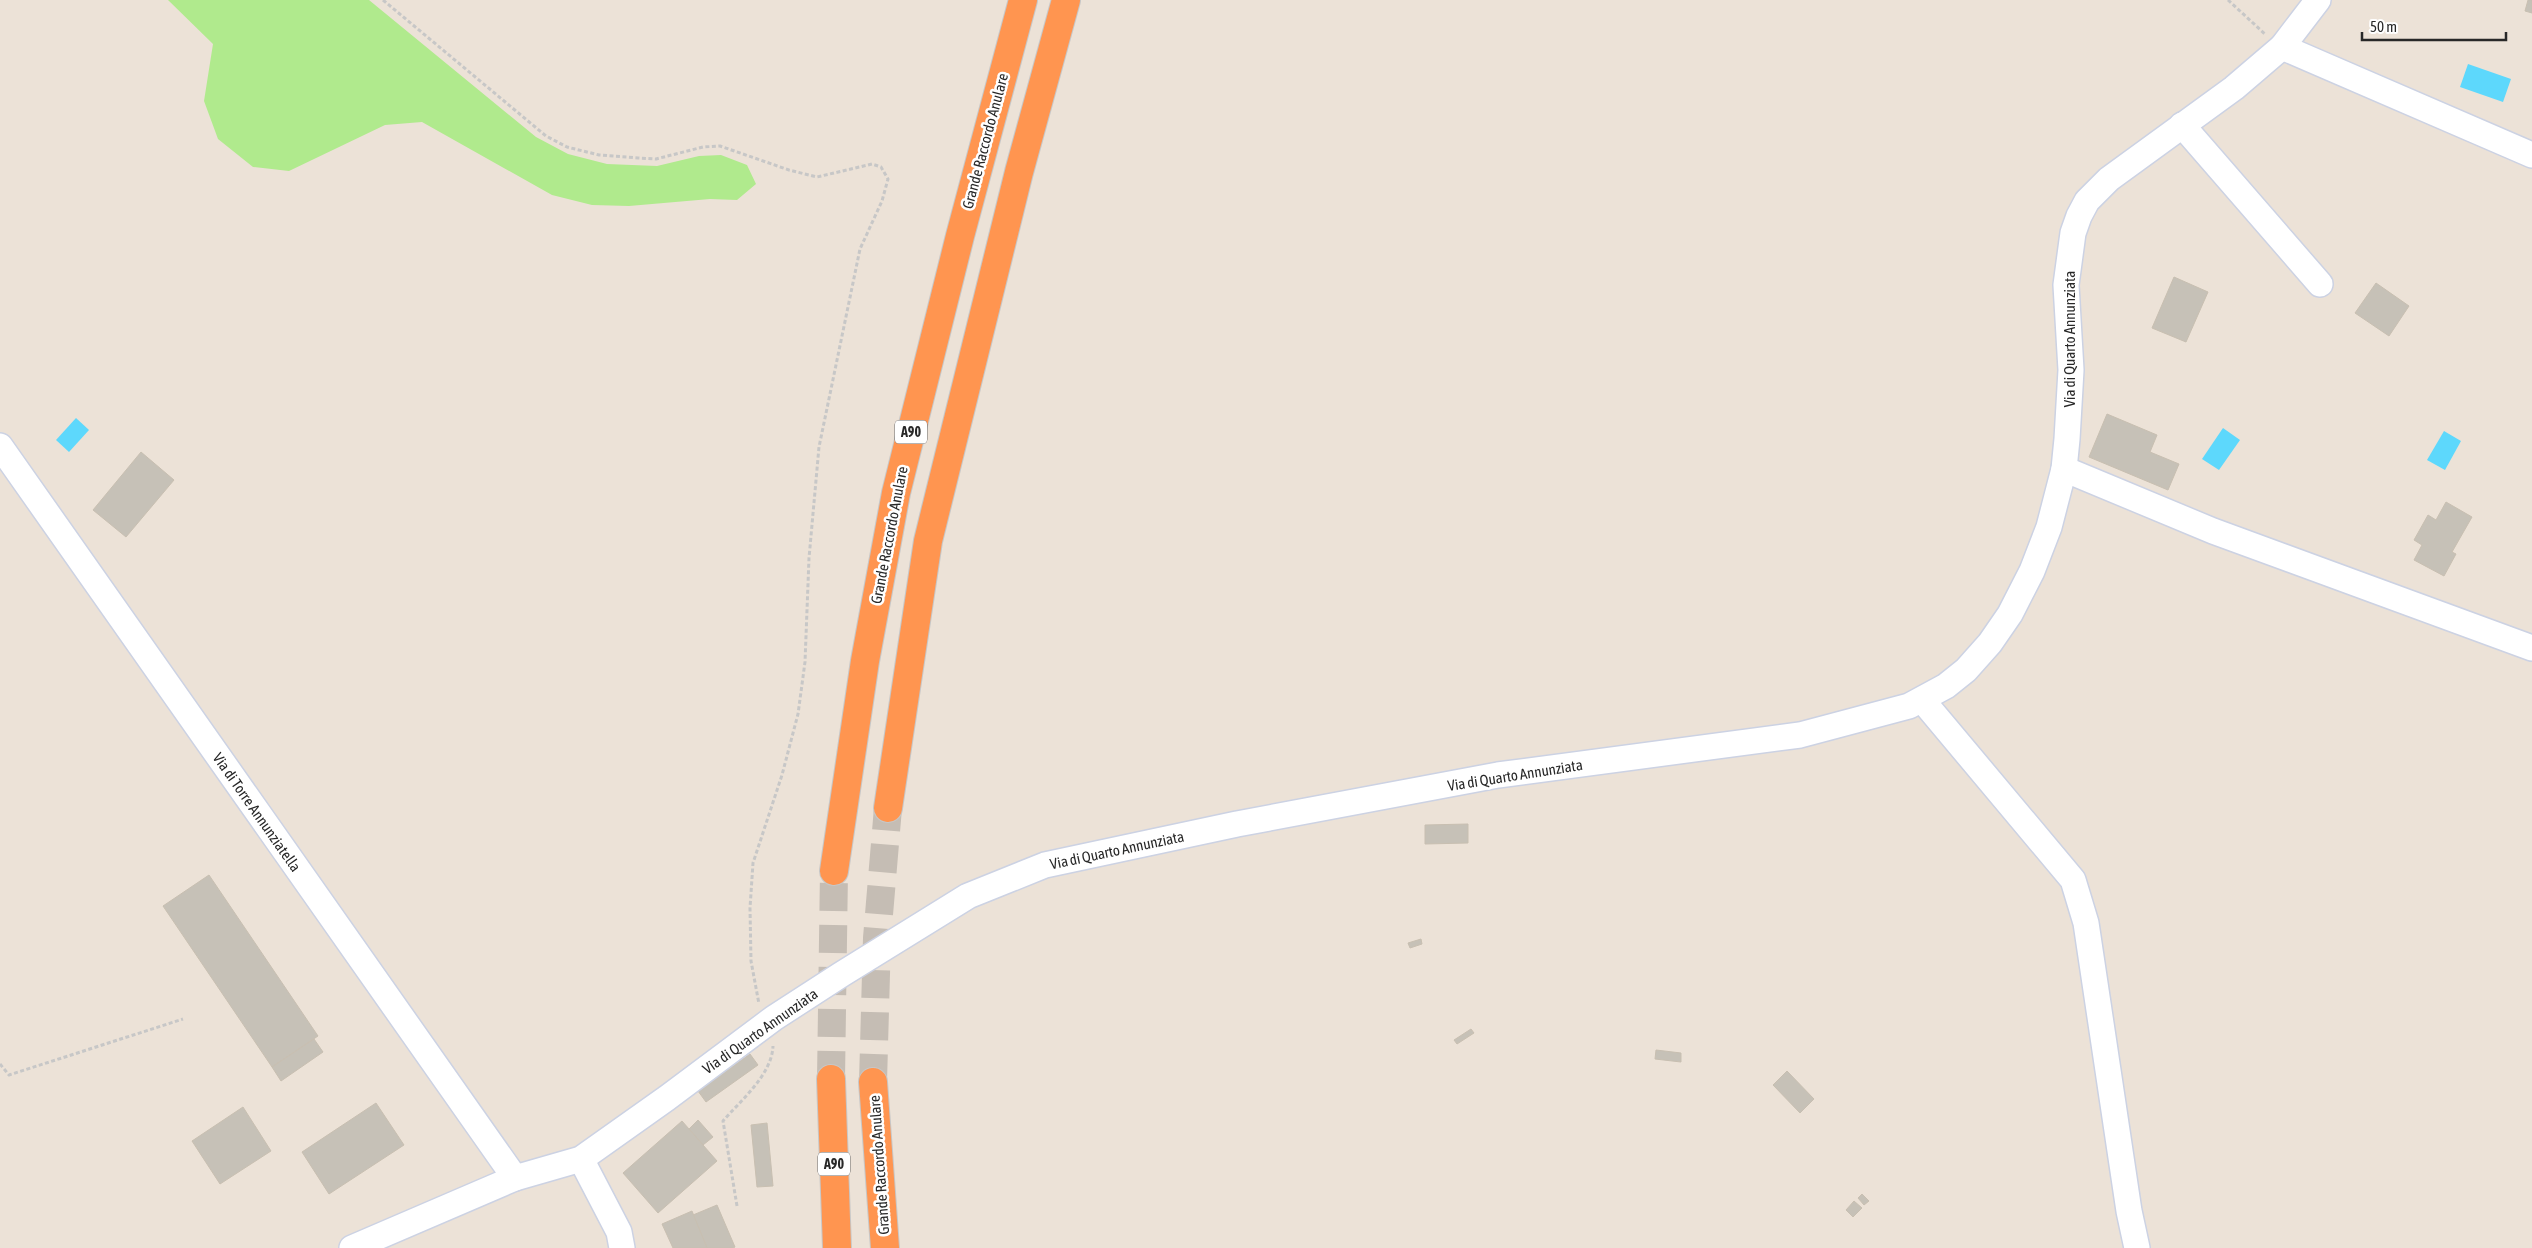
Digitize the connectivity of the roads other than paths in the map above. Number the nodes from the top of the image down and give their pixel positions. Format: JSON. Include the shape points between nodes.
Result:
{"nodes":[{"id":1,"x":1023,"y":0,"type":"edge"},
{"id":2,"x":1066,"y":0,"type":"edge"},
{"id":3,"x":2318,"y":0,"type":"edge"},
{"id":4,"x":2282,"y":46,"type":"junction"},
{"id":5,"x":2182,"y":125,"type":"junction"},
{"id":6,"x":2532,"y":155,"type":"edge"},
{"id":7,"x":2320,"y":284,"type":"dead end"},
{"id":8,"x":0,"y":446,"type":"edge"},
{"id":9,"x":2064,"y":469,"type":"junction"},
{"id":10,"x":2532,"y":648,"type":"edge"},
{"id":11,"x":1923,"y":701,"type":"junction"},
{"id":12,"x":888,"y":808,"type":"tunnel mouth"},
{"id":13,"x":834,"y":871,"type":"tunnel mouth"},
{"id":14,"x":831,"y":1079,"type":"tunnel mouth"},
{"id":15,"x":873,"y":1082,"type":"tunnel mouth"},
{"id":16,"x":581,"y":1159,"type":"junction"},
{"id":17,"x":515,"y":1178,"type":"junction"},
{"id":18,"x":352,"y":1248,"type":"edge"},
{"id":19,"x":622,"y":1248,"type":"edge"},
{"id":20,"x":837,"y":1248,"type":"edge"},
{"id":21,"x":885,"y":1248,"type":"edge"},
{"id":22,"x":2137,"y":1248,"type":"edge"}],
"edges":[{"from":1,"to":13,"type":"highway","name":"Grande Raccordo Anulare","number":"A90","via":[[896,493],[865,662]]},
{"from":2,"to":12,"type":"highway","via":[[1016,182],[928,542]]},
{"from":3,"to":4,"type":"street","name":"Via di Quarto Annunziata"},
{"from":4,"to":5,"type":"street","name":"Via di Quarto Annunziata","via":[[2234,88]]},
{"from":4,"to":6,"type":"street"},
{"from":5,"to":7,"type":"street"},
{"from":5,"to":9,"type":"street","name":"Via di Quarto Annunziata","via":[[2096,191],[2079,216],[2073,233],[2066,285],[2071,370]]},
{"from":8,"to":17,"type":"street","name":"Via di Torre Annunziatella"},
{"from":9,"to":10,"type":"street","via":[[2213,531]]},
{"from":9,"to":11,"type":"street","name":"Via di Quarto Annunziata","via":[[2049,527],[2010,614],[1966,670]]},
{"from":11,"to":16,"type":"street","name":"Via di Quarto Annunziata","via":[[1800,735],[1498,775],[1237,824],[1045,865],[968,896],[768,1022]]},
{"from":11,"to":22,"type":"street","via":[[2073,880],[2086,923],[2127,1201]]},
{"from":14,"to":20,"type":"highway","number":"A90"},
{"from":15,"to":21,"type":"highway","name":"Grande Raccordo Anulare"},
{"from":16,"to":17,"type":"street","name":"Via di Quarto Annunziata"},
{"from":16,"to":19,"type":"street","via":[[615,1224]]},
{"from":17,"to":18,"type":"street","name":"Via di Quarto Annunziata"}]}
